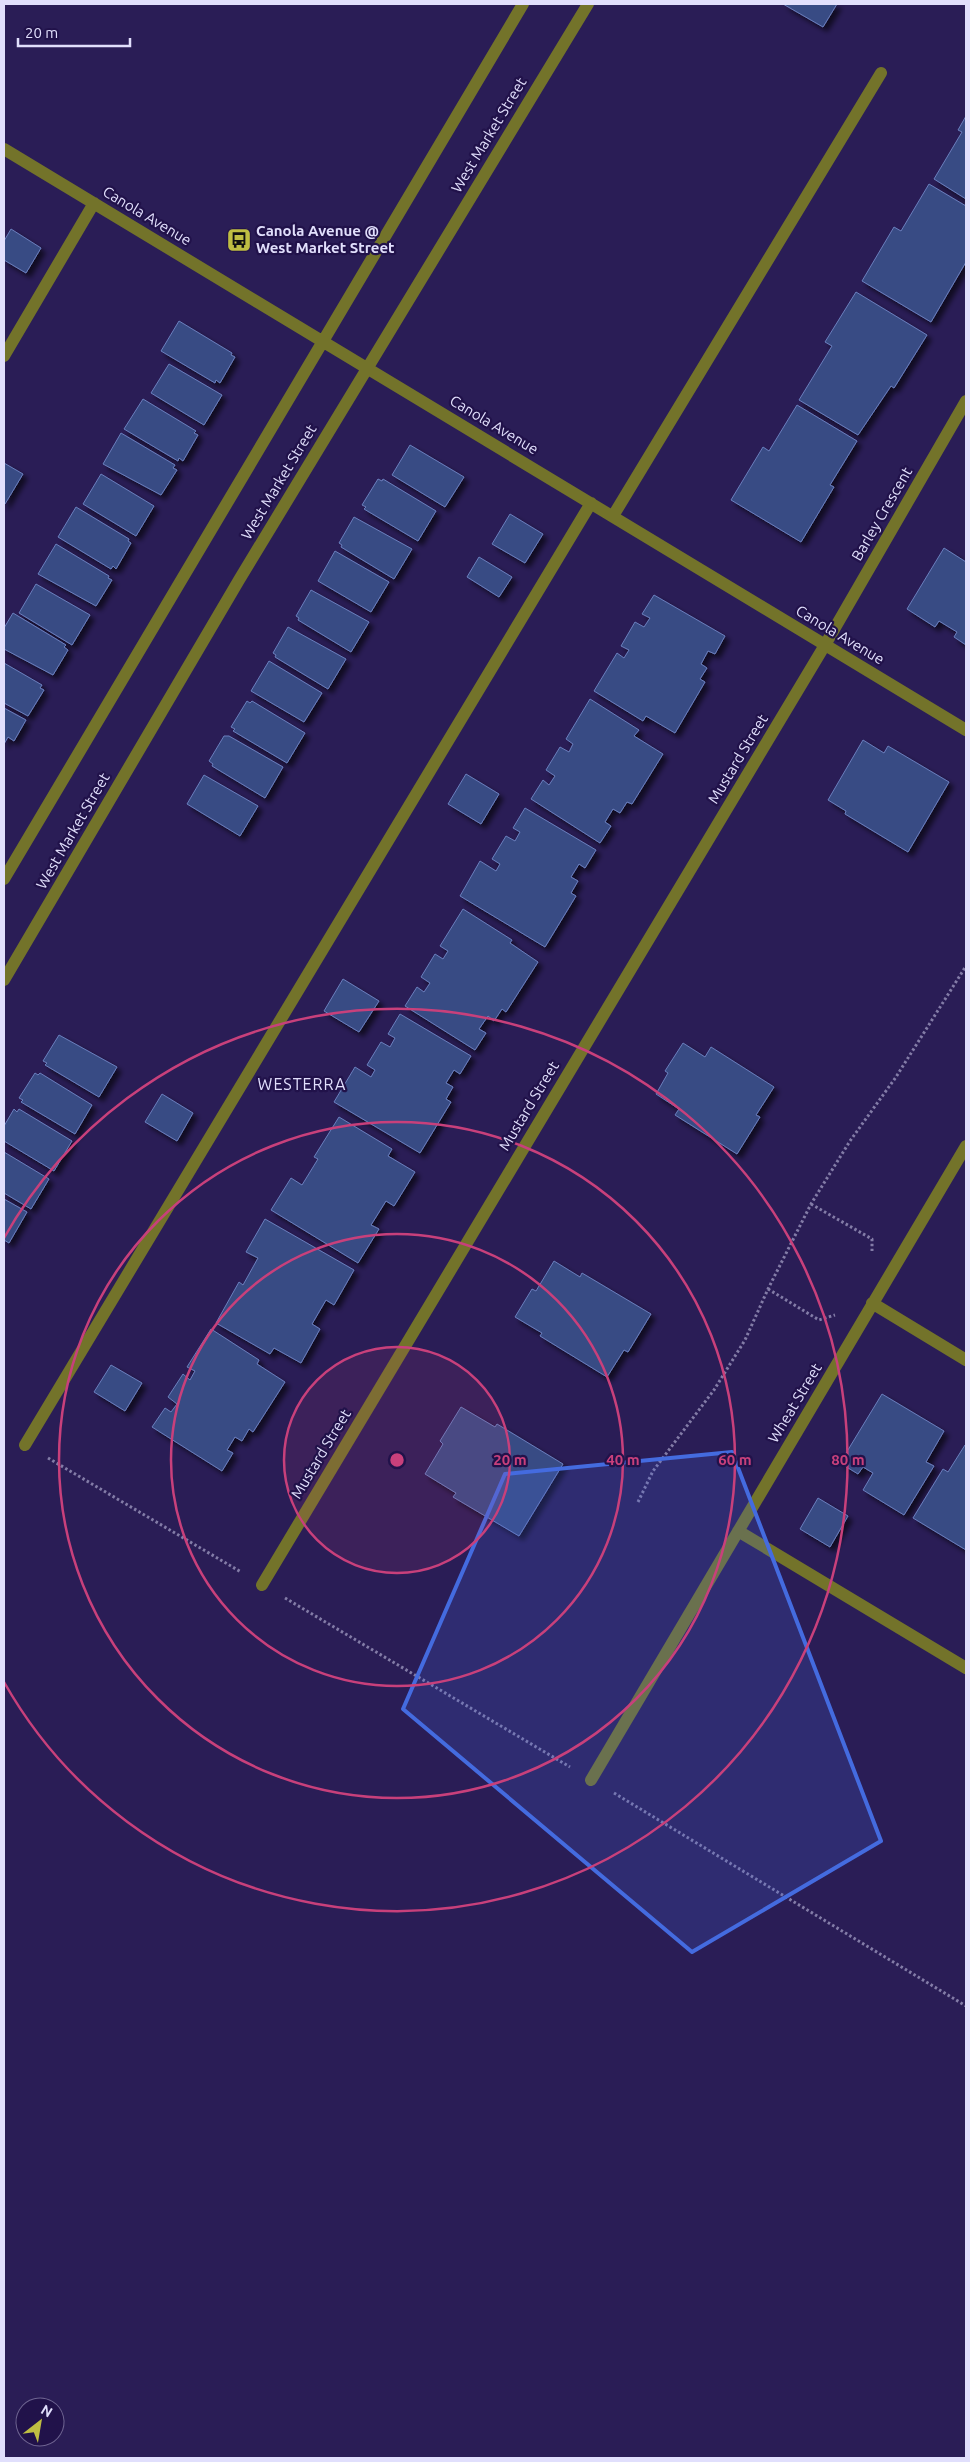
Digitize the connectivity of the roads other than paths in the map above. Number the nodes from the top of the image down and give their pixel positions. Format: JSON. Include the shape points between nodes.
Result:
{"nodes":[{"id":1,"x":523,"y":4,"type":"edge"},
{"id":2,"x":588,"y":4,"type":"edge"},
{"id":3,"x":881,"y":73,"type":"dead end"},
{"id":4,"x":4,"y":149,"type":"edge"},
{"id":5,"x":94,"y":203,"type":"junction"},
{"id":6,"x":324,"y":341,"type":"junction"},
{"id":7,"x":4,"y":356,"type":"edge"},
{"id":8,"x":367,"y":367,"type":"junction"},
{"id":9,"x":966,"y":401,"type":"edge"},
{"id":10,"x":962,"y":417,"type":"edge"},
{"id":11,"x":591,"y":503,"type":"junction"},
{"id":12,"x":613,"y":516,"type":"junction"},
{"id":13,"x":825,"y":645,"type":"junction"},
{"id":14,"x":966,"y":730,"type":"edge"},
{"id":15,"x":4,"y":879,"type":"edge"},
{"id":16,"x":4,"y":980,"type":"edge"},
{"id":17,"x":966,"y":1146,"type":"edge"},
{"id":18,"x":872,"y":1303,"type":"junction"},
{"id":19,"x":966,"y":1360,"type":"edge"},
{"id":20,"x":25,"y":1445,"type":"road end"},
{"id":21,"x":738,"y":1531,"type":"junction"},
{"id":22,"x":262,"y":1585,"type":"road end"},
{"id":23,"x":966,"y":1668,"type":"edge"},
{"id":24,"x":591,"y":1780,"type":"road end"}],
"edges":[{"from":1,"to":6,"type":"street"},
{"from":2,"to":8,"type":"street","name":"West Market Street"},
{"from":3,"to":12,"type":"street"},
{"from":4,"to":5,"type":"street","name":"Canola Avenue"},
{"from":5,"to":6,"type":"street","name":"Canola Avenue"},
{"from":5,"to":7,"type":"street"},
{"from":6,"to":8,"type":"street","name":"Canola Avenue"},
{"from":6,"to":15,"type":"street"},
{"from":8,"to":11,"type":"street","name":"Canola Avenue"},
{"from":8,"to":16,"type":"street","name":"West Market Street"},
{"from":9,"to":10,"type":"street","name":"Barley Crescent"},
{"from":10,"to":13,"type":"street","name":"Barley Crescent"},
{"from":11,"to":12,"type":"street","name":"Canola Avenue"},
{"from":11,"to":20,"type":"street"},
{"from":12,"to":13,"type":"street","name":"Canola Avenue"},
{"from":13,"to":14,"type":"street","name":"Canola Avenue"},
{"from":13,"to":22,"type":"street","name":"Mustard Street"},
{"from":17,"to":18,"type":"street","name":"Wheat Street"},
{"from":18,"to":19,"type":"street"},
{"from":18,"to":21,"type":"street","name":"Wheat Street"},
{"from":21,"to":23,"type":"street"},
{"from":21,"to":24,"type":"street","name":"Wheat Street"}]}
